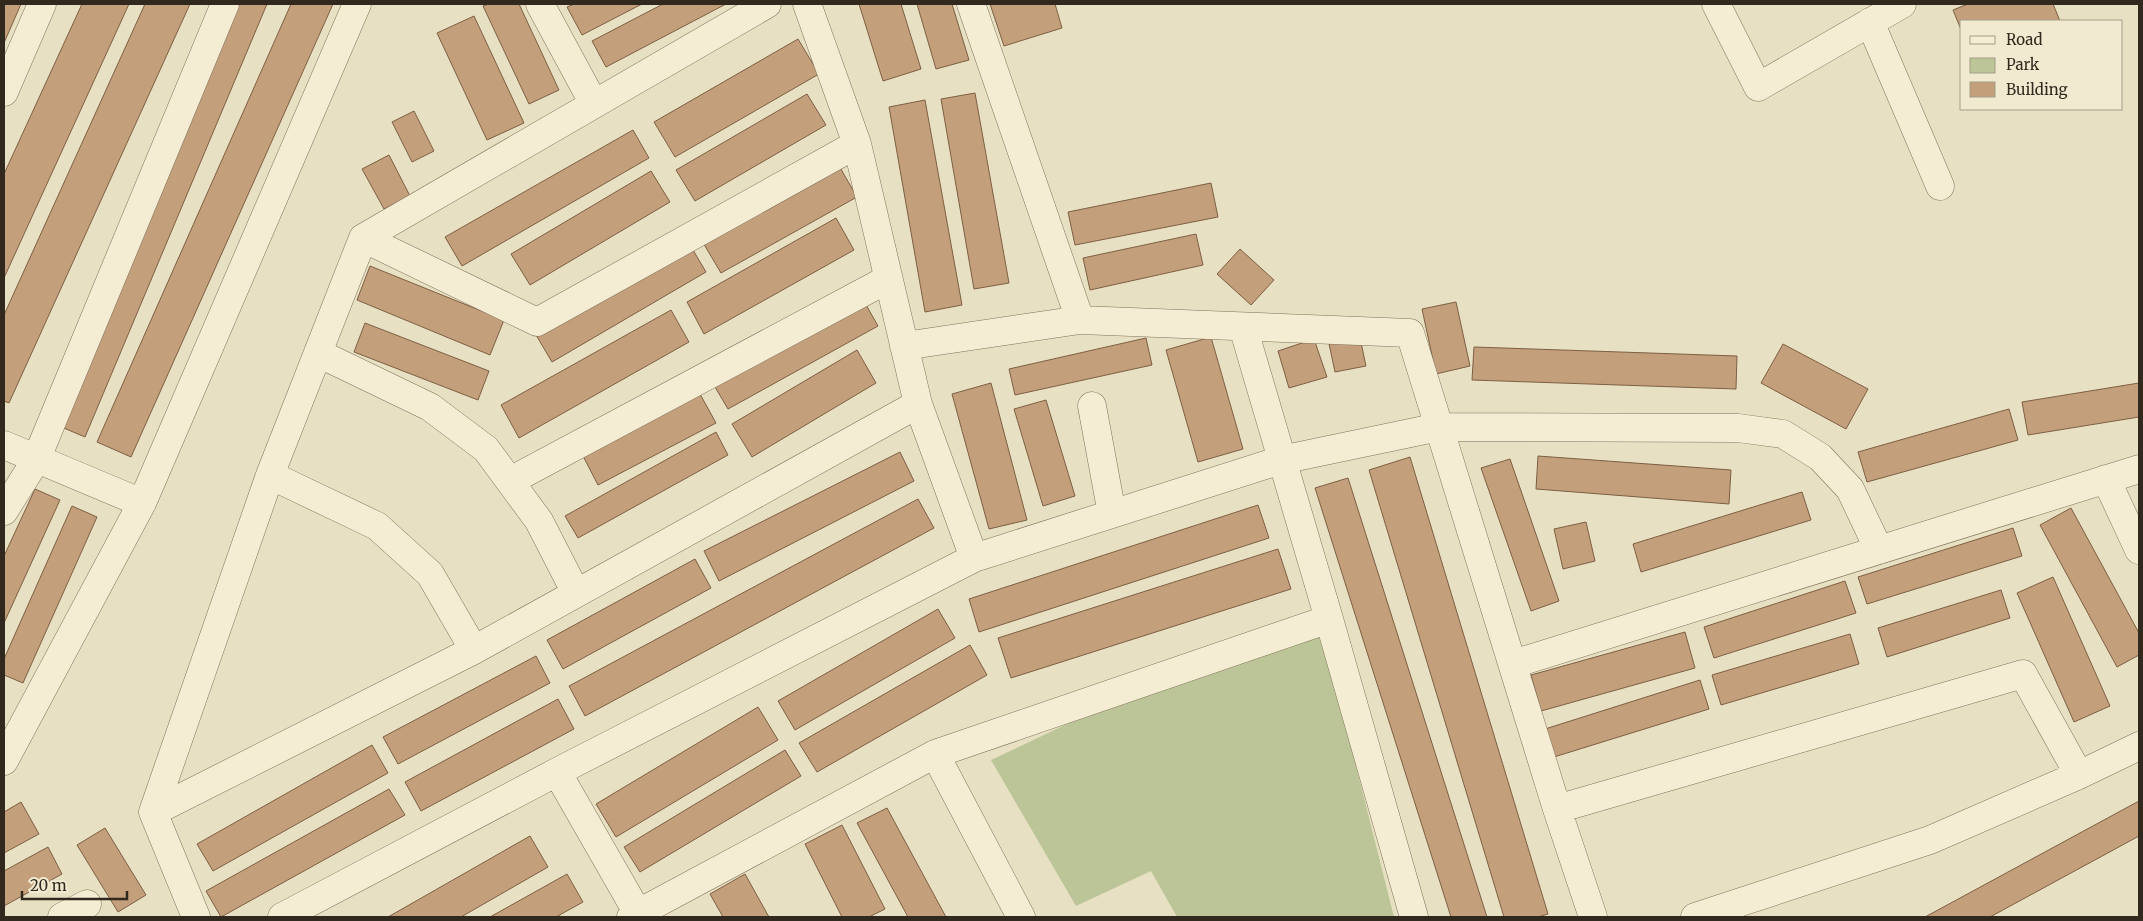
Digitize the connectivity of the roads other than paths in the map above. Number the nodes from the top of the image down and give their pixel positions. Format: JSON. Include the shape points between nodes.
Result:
{"nodes":[{"id":1,"x":42,"y":4,"type":"edge"},
{"id":2,"x":225,"y":4,"type":"edge"},
{"id":3,"x":357,"y":4,"type":"edge"},
{"id":4,"x":540,"y":4,"type":"edge"},
{"id":5,"x":767,"y":4,"type":"edge"},
{"id":6,"x":807,"y":4,"type":"edge"},
{"id":7,"x":971,"y":4,"type":"edge"},
{"id":8,"x":1716,"y":4,"type":"edge"},
{"id":9,"x":1902,"y":4,"type":"edge"},
{"id":10,"x":1870,"y":22,"type":"junction"},
{"id":11,"x":4,"y":92,"type":"edge"},
{"id":12,"x":594,"y":104,"type":"junction"},
{"id":13,"x":857,"y":144,"type":"junction"},
{"id":14,"x":1940,"y":186,"type":"dead end"},
{"id":15,"x":364,"y":238,"type":"junction"},
{"id":16,"x":888,"y":278,"type":"junction"},
{"id":17,"x":1080,"y":320,"type":"junction"},
{"id":18,"x":1242,"y":327,"type":"junction"},
{"id":19,"x":904,"y":346,"type":"junction"},
{"id":20,"x":318,"y":353,"type":"junction"},
{"id":21,"x":918,"y":404,"type":"junction"},
{"id":22,"x":1092,"y":406,"type":"dead end"},
{"id":23,"x":1439,"y":427,"type":"junction"},
{"id":24,"x":4,"y":445,"type":"edge"},
{"id":25,"x":36,"y":460,"type":"junction"},
{"id":26,"x":1282,"y":460,"type":"junction"},
{"id":27,"x":2139,"y":469,"type":"edge"},
{"id":28,"x":270,"y":475,"type":"junction"},
{"id":29,"x":2106,"y":479,"type":"junction"},
{"id":30,"x":510,"y":481,"type":"junction"},
{"id":31,"x":142,"y":503,"type":"junction"},
{"id":32,"x":4,"y":511,"type":"edge"},
{"id":33,"x":1112,"y":514,"type":"junction"},
{"id":34,"x":1879,"y":550,"type":"junction"},
{"id":35,"x":2139,"y":550,"type":"edge"},
{"id":36,"x":974,"y":558,"type":"junction"},
{"id":37,"x":576,"y":593,"type":"junction"},
{"id":38,"x":1329,"y":619,"type":"junction"},
{"id":39,"x":474,"y":650,"type":"junction"},
{"id":40,"x":1513,"y":664,"type":"junction"},
{"id":41,"x":2139,"y":746,"type":"edge"},
{"id":42,"x":935,"y":754,"type":"junction"},
{"id":43,"x":4,"y":762,"type":"edge"},
{"id":44,"x":557,"y":772,"type":"junction"},
{"id":45,"x":2079,"y":775,"type":"junction"},
{"id":46,"x":1557,"y":809,"type":"junction"},
{"id":47,"x":153,"y":812,"type":"junction"},
{"id":48,"x":87,"y":904,"type":"dead end"},
{"id":49,"x":636,"y":916,"type":"edge"},
{"id":50,"x":62,"y":917,"type":"edge"},
{"id":51,"x":196,"y":917,"type":"edge"},
{"id":52,"x":282,"y":917,"type":"edge"},
{"id":53,"x":1021,"y":917,"type":"edge"},
{"id":54,"x":1414,"y":917,"type":"edge"},
{"id":55,"x":1593,"y":917,"type":"edge"},
{"id":56,"x":1696,"y":917,"type":"edge"}],
"edges":[{"from":1,"to":11,"type":"street"},
{"from":2,"to":25,"type":"street"},
{"from":3,"to":31,"type":"street"},
{"from":4,"to":12,"type":"street"},
{"from":5,"to":12,"type":"street"},
{"from":6,"to":13,"type":"street"},
{"from":7,"to":17,"type":"street"},
{"from":8,"to":10,"type":"street","via":[[1758,87]]},
{"from":9,"to":10,"type":"street"},
{"from":10,"to":14,"type":"street"},
{"from":12,"to":15,"type":"street"},
{"from":13,"to":15,"type":"street","via":[[537,322]]},
{"from":13,"to":16,"type":"street"},
{"from":15,"to":20,"type":"street"},
{"from":16,"to":19,"type":"street"},
{"from":16,"to":30,"type":"street"},
{"from":17,"to":18,"type":"street"},
{"from":17,"to":19,"type":"street"},
{"from":18,"to":23,"type":"street","via":[[1410,333]]},
{"from":18,"to":26,"type":"street"},
{"from":19,"to":21,"type":"street"},
{"from":20,"to":28,"type":"street"},
{"from":20,"to":30,"type":"street","via":[[430,407],[486,449]]},
{"from":21,"to":36,"type":"street"},
{"from":21,"to":37,"type":"street"},
{"from":22,"to":33,"type":"street"},
{"from":23,"to":26,"type":"street"},
{"from":23,"to":34,"type":"street","via":[[1738,428],[1783,434],[1820,457],[1850,489]]},
{"from":23,"to":40,"type":"street"},
{"from":24,"to":25,"type":"street"},
{"from":25,"to":31,"type":"street"},
{"from":25,"to":32,"type":"street"},
{"from":26,"to":33,"type":"street"},
{"from":26,"to":38,"type":"street"},
{"from":27,"to":29,"type":"street"},
{"from":28,"to":39,"type":"street","via":[[377,526],[430,574]]},
{"from":28,"to":47,"type":"street"},
{"from":29,"to":34,"type":"street"},
{"from":29,"to":35,"type":"street"},
{"from":30,"to":37,"type":"street","via":[[539,521]]},
{"from":31,"to":43,"type":"street"},
{"from":33,"to":36,"type":"street"},
{"from":34,"to":40,"type":"street"},
{"from":36,"to":44,"type":"street"},
{"from":37,"to":39,"type":"street"},
{"from":38,"to":42,"type":"street"},
{"from":38,"to":54,"type":"street"},
{"from":39,"to":47,"type":"street"},
{"from":40,"to":46,"type":"street"},
{"from":41,"to":45,"type":"street"},
{"from":42,"to":49,"type":"street"},
{"from":42,"to":53,"type":"street"},
{"from":44,"to":49,"type":"street"},
{"from":44,"to":52,"type":"street"},
{"from":45,"to":46,"type":"street","via":[[2023,674]]},
{"from":45,"to":56,"type":"street","via":[[1930,840]]},
{"from":46,"to":55,"type":"street"},
{"from":47,"to":51,"type":"street"},
{"from":48,"to":50,"type":"street"}]}
